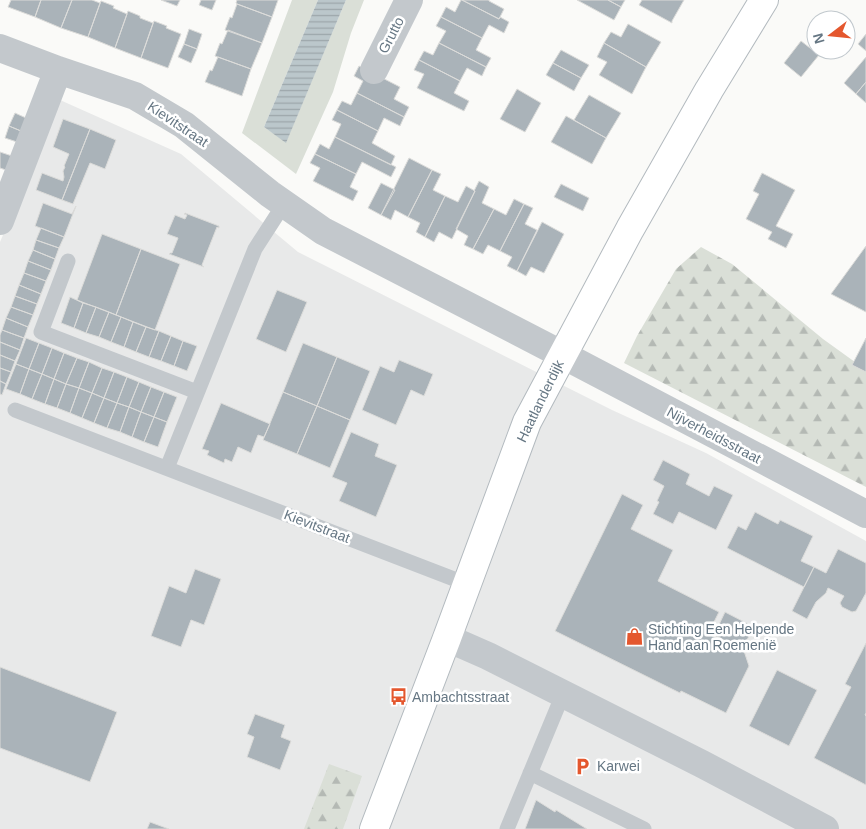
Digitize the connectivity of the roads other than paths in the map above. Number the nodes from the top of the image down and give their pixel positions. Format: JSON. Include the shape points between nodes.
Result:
{"nodes":[{"id":1,"x":409,"y":0,"type":"edge"},
{"id":2,"x":764,"y":0,"type":"edge"},
{"id":3,"x":0,"y":48,"type":"edge"},
{"id":4,"x":58,"y":70,"type":"junction"},
{"id":5,"x":374,"y":70,"type":"dead end"},
{"id":6,"x":284,"y":204,"type":"junction"},
{"id":7,"x":0,"y":221,"type":"edge"},
{"id":8,"x":68,"y":261,"type":"dead end"},
{"id":9,"x":563,"y":355,"type":"junction"},
{"id":10,"x":197,"y":392,"type":"junction"},
{"id":11,"x":15,"y":410,"type":"dead end"},
{"id":12,"x":166,"y":468,"type":"junction"},
{"id":13,"x":864,"y":510,"type":"edge"},
{"id":14,"x":467,"y":584,"type":"junction"},
{"id":15,"x":447,"y":638,"type":"junction"},
{"id":16,"x":562,"y":694,"type":"junction"},
{"id":17,"x":530,"y":772,"type":"junction"},
{"id":18,"x":374,"y":829,"type":"edge"},
{"id":19,"x":507,"y":829,"type":"edge"},
{"id":20,"x":644,"y":829,"type":"edge"},
{"id":21,"x":825,"y":829,"type":"edge"}],
"edges":[{"from":1,"to":5,"type":"street","name":"Grutto"},
{"from":2,"to":9,"type":"street","name":"Haatlanderdijk","via":[[630,229]]},
{"from":3,"to":4,"type":"street","name":"Kievitstraat"},
{"from":4,"to":6,"type":"street","name":"Kievitstraat","via":[[135,96],[184,125]]},
{"from":4,"to":7,"type":"street"},
{"from":6,"to":9,"type":"street","name":"Kievitstraat","via":[[323,232]]},
{"from":6,"to":10,"type":"lane","via":[[255,249]]},
{"from":8,"to":10,"type":"lane","via":[[41,332]]},
{"from":9,"to":13,"type":"street","name":"Nijverheidsstraat"},
{"from":9,"to":14,"type":"street","name":"Haatlanderdijk","via":[[526,422]]},
{"from":10,"to":12,"type":"lane"},
{"from":11,"to":12,"type":"lane","name":"Kievitstraat"},
{"from":12,"to":14,"type":"lane","name":"Kievitstraat"},
{"from":14,"to":15,"type":"street","name":"Haatlanderdijk"},
{"from":15,"to":16,"type":"street"},
{"from":15,"to":18,"type":"street","name":"Haatlanderdijk"},
{"from":16,"to":17,"type":"lane"},
{"from":16,"to":21,"type":"street"},
{"from":17,"to":19,"type":"lane"},
{"from":17,"to":20,"type":"lane"}]}
